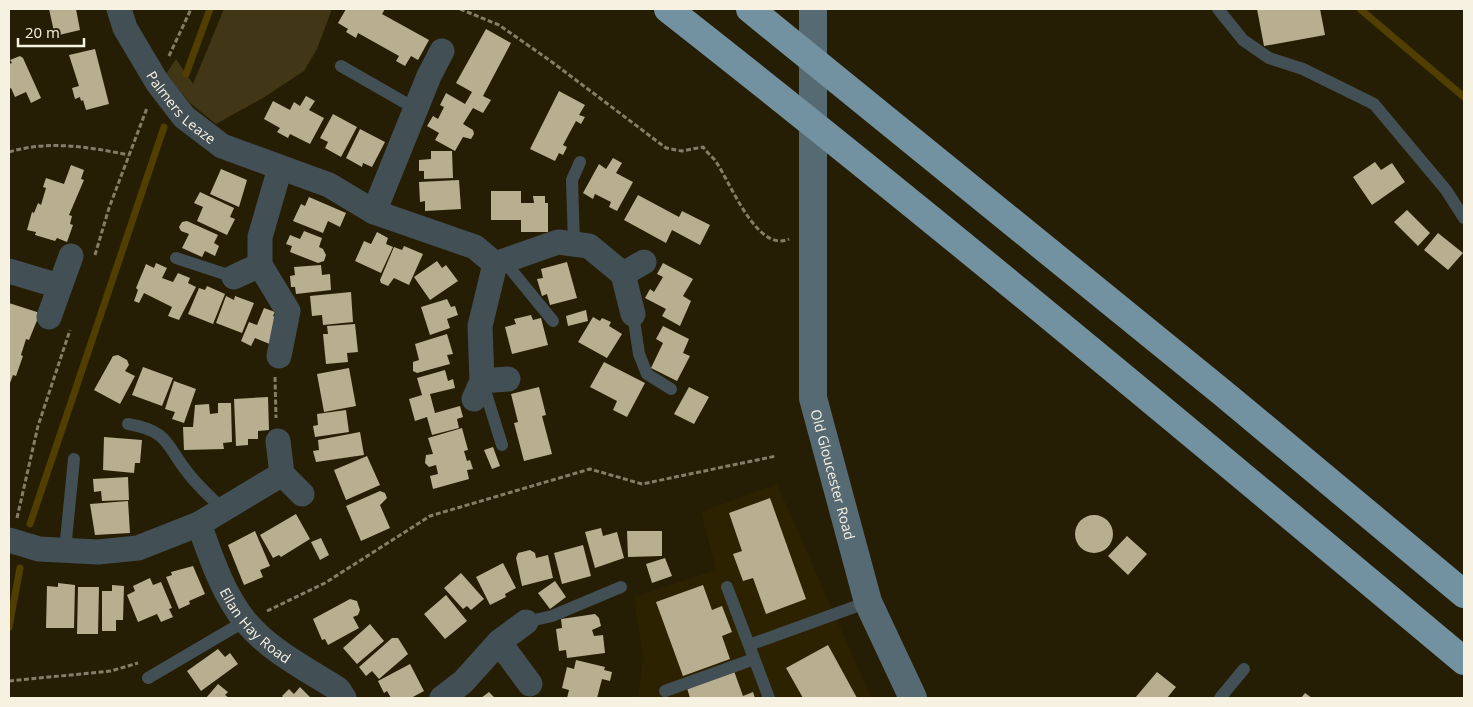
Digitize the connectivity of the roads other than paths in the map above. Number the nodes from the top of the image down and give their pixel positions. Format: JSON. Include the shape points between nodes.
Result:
{"nodes":[{"id":1,"x":119,"y":9,"type":"edge"},
{"id":2,"x":668,"y":9,"type":"edge"},
{"id":3,"x":750,"y":9,"type":"edge"},
{"id":4,"x":813,"y":9,"type":"edge"},
{"id":5,"x":1218,"y":9,"type":"edge"},
{"id":6,"x":442,"y":51,"type":"dead end"},
{"id":7,"x":341,"y":66,"type":"dead end"},
{"id":8,"x":416,"y":110,"type":"junction"},
{"id":9,"x":580,"y":162,"type":"dead end"},
{"id":10,"x":280,"y":168,"type":"junction"},
{"id":11,"x":374,"y":212,"type":"junction"},
{"id":12,"x":1464,"y":218,"type":"edge"},
{"id":13,"x":574,"y":244,"type":"junction"},
{"id":14,"x":176,"y":258,"type":"dead end"},
{"id":15,"x":82,"y":259,"type":"road end"},
{"id":16,"x":499,"y":263,"type":"junction"},
{"id":17,"x":260,"y":266,"type":"junction"},
{"id":18,"x":9,"y":271,"type":"edge"},
{"id":19,"x":234,"y":277,"type":"joint"},
{"id":20,"x":59,"y":286,"type":"junction"},
{"id":21,"x":633,"y":314,"type":"joint"},
{"id":22,"x":48,"y":317,"type":"dead end"},
{"id":23,"x":553,"y":321,"type":"dead end"},
{"id":24,"x":279,"y":356,"type":"road end"},
{"id":25,"x":508,"y":379,"type":"dead end"},
{"id":26,"x":672,"y":389,"type":"dead end"},
{"id":27,"x":478,"y":390,"type":"junction"},
{"id":28,"x":128,"y":424,"type":"dead end"},
{"id":29,"x":278,"y":441,"type":"road end"},
{"id":30,"x":502,"y":445,"type":"dead end"},
{"id":31,"x":74,"y":459,"type":"dead end"},
{"id":32,"x":282,"y":474,"type":"junction"},
{"id":33,"x":302,"y":494,"type":"dead end"},
{"id":34,"x":223,"y":509,"type":"junction"},
{"id":35,"x":199,"y":524,"type":"junction"},
{"id":36,"x":10,"y":541,"type":"edge"},
{"id":37,"x":65,"y":550,"type":"junction"},
{"id":38,"x":621,"y":587,"type":"dead end"},
{"id":39,"x":727,"y":587,"type":"dead end"},
{"id":40,"x":1464,"y":594,"type":"edge"},
{"id":41,"x":868,"y":602,"type":"junction"},
{"id":42,"x":245,"y":621,"type":"junction"},
{"id":43,"x":526,"y":622,"type":"joint"},
{"id":44,"x":499,"y":642,"type":"junction"},
{"id":45,"x":749,"y":645,"type":"junction"},
{"id":46,"x":754,"y":659,"type":"junction"},
{"id":47,"x":1464,"y":661,"type":"edge"},
{"id":48,"x":1244,"y":669,"type":"dead end"},
{"id":49,"x":148,"y":678,"type":"dead end"},
{"id":50,"x":528,"y":691,"type":"edge"},
{"id":51,"x":664,"y":691,"type":"dead end"},
{"id":52,"x":344,"y":698,"type":"edge"},
{"id":53,"x":442,"y":698,"type":"edge"},
{"id":54,"x":769,"y":698,"type":"edge"},
{"id":55,"x":913,"y":698,"type":"edge"},
{"id":56,"x":1220,"y":698,"type":"edge"}],
"edges":[{"from":1,"to":10,"type":"street","name":"Palmers Leaze","via":[[124,28],[157,82],[184,116],[222,146]]},
{"from":2,"to":47,"type":"highway","via":[[780,96],[1181,424]]},
{"from":3,"to":40,"type":"highway"},
{"from":4,"to":41,"type":"main road","name":"Old Gloucester Road","via":[[813,398]]},
{"from":5,"to":12,"type":"lane","via":[[1243,40],[1269,58],[1303,69],[1374,104],[1446,190]]},
{"from":6,"to":8,"type":"street"},
{"from":7,"to":8,"type":"lane"},
{"from":8,"to":11,"type":"street"},
{"from":9,"to":13,"type":"lane","via":[[572,180]]},
{"from":10,"to":11,"type":"street","name":"Palmers Leaze","via":[[329,185]]},
{"from":10,"to":17,"type":"street","via":[[260,237]]},
{"from":11,"to":16,"type":"street","name":"Palmers Leaze","via":[[475,247]]},
{"from":13,"to":16,"type":"street","via":[[558,242]]},
{"from":13,"to":21,"type":"street","via":[[590,246],[634,268]]},
{"from":14,"to":19,"type":"lane"},
{"from":15,"to":20,"type":"street"},
{"from":16,"to":23,"type":"lane"},
{"from":16,"to":27,"type":"street","via":[[480,326]]},
{"from":17,"to":19,"type":"street"},
{"from":17,"to":24,"type":"street","via":[[288,311]]},
{"from":18,"to":20,"type":"street"},
{"from":20,"to":22,"type":"street"},
{"from":21,"to":26,"type":"lane","via":[[639,354],[647,374]]},
{"from":25,"to":27,"type":"street"},
{"from":27,"to":30,"type":"lane"},
{"from":28,"to":34,"type":"lane","via":[[164,437],[187,473]]},
{"from":29,"to":32,"type":"street"},
{"from":31,"to":37,"type":"lane"},
{"from":32,"to":33,"type":"street"},
{"from":32,"to":34,"type":"street"},
{"from":34,"to":35,"type":"street"},
{"from":35,"to":37,"type":"street","via":[[138,548],[98,552]]},
{"from":35,"to":42,"type":"street","name":"Ellan Hay Road","via":[[221,582]]},
{"from":36,"to":37,"type":"street","via":[[39,549]]},
{"from":38,"to":43,"type":"lane","via":[[552,616]]},
{"from":39,"to":45,"type":"lane"},
{"from":41,"to":45,"type":"lane"},
{"from":41,"to":55,"type":"main road","name":"Old Gloucester Road"},
{"from":42,"to":49,"type":"lane"},
{"from":42,"to":52,"type":"street","name":"Ellan Hay Road","via":[[272,646],[338,689]]},
{"from":43,"to":44,"type":"street"},
{"from":44,"to":50,"type":"street"},
{"from":44,"to":53,"type":"street","via":[[463,682]]},
{"from":45,"to":46,"type":"lane"},
{"from":46,"to":51,"type":"lane"},
{"from":46,"to":54,"type":"lane"},
{"from":48,"to":56,"type":"lane"}]}
